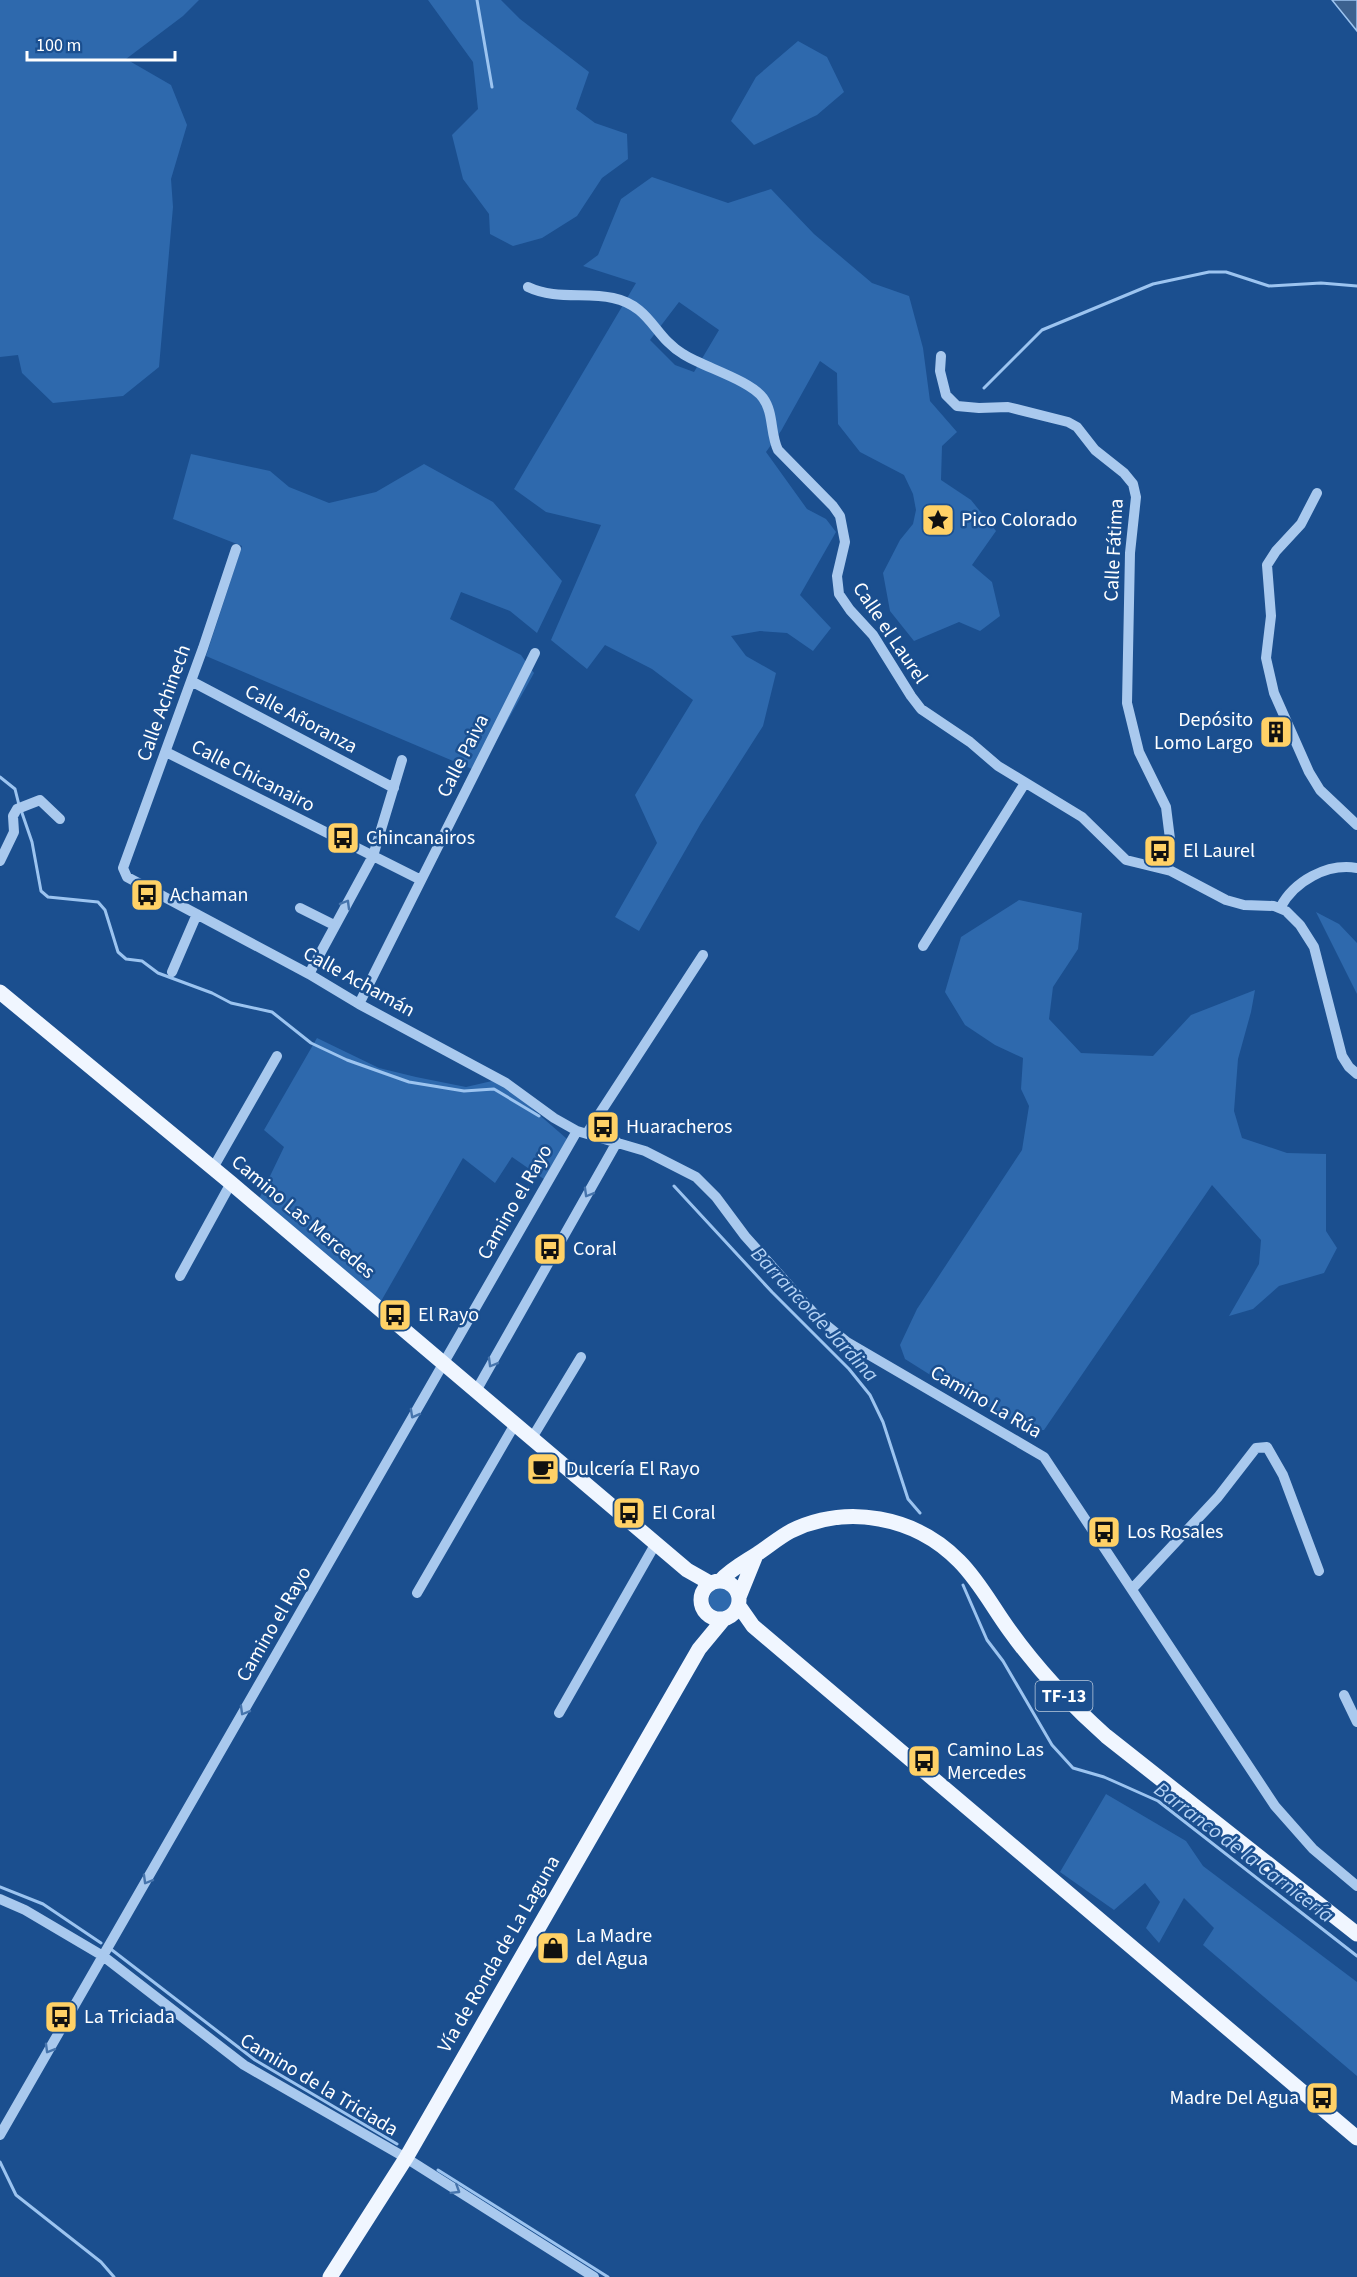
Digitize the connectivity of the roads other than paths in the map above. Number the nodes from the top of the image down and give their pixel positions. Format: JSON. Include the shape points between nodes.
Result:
{"nodes":[{"id":1,"x":528,"y":287,"type":"dead end"},
{"id":2,"x":941,"y":356,"type":"dead end"},
{"id":3,"x":1317,"y":493,"type":"dead end"},
{"id":4,"x":236,"y":549,"type":"dead end"},
{"id":5,"x":535,"y":653,"type":"dead end"},
{"id":6,"x":191,"y":681,"type":"junction"},
{"id":7,"x":166,"y":752,"type":"junction"},
{"id":8,"x":402,"y":760,"type":"dead end"},
{"id":9,"x":1025,"y":783,"type":"junction"},
{"id":10,"x":394,"y":788,"type":"junction"},
{"id":11,"x":60,"y":819,"type":"dead end"},
{"id":12,"x":1357,"y":825,"type":"edge"},
{"id":13,"x":373,"y":856,"type":"junction"},
{"id":14,"x":0,"y":861,"type":"edge"},
{"id":15,"x":123,"y":868,"type":"joint"},
{"id":16,"x":1166,"y":868,"type":"junction"},
{"id":17,"x":1357,"y":868,"type":"edge"},
{"id":18,"x":421,"y":880,"type":"junction"},
{"id":19,"x":300,"y":908,"type":"dead end"},
{"id":20,"x":1280,"y":908,"type":"junction"},
{"id":21,"x":197,"y":914,"type":"junction"},
{"id":22,"x":334,"y":926,"type":"junction"},
{"id":23,"x":922,"y":946,"type":"dead end"},
{"id":24,"x":703,"y":955,"type":"dead end"},
{"id":25,"x":172,"y":972,"type":"dead end"},
{"id":26,"x":309,"y":974,"type":"junction"},
{"id":27,"x":0,"y":992,"type":"edge"},
{"id":28,"x":359,"y":1004,"type":"junction"},
{"id":29,"x":277,"y":1056,"type":"dead end"},
{"id":30,"x":1357,"y":1074,"type":"edge"},
{"id":31,"x":582,"y":1132,"type":"junction"},
{"id":32,"x":617,"y":1142,"type":"junction"},
{"id":33,"x":213,"y":1168,"type":"junction"},
{"id":34,"x":231,"y":1183,"type":"junction"},
{"id":35,"x":180,"y":1276,"type":"dead end"},
{"id":36,"x":581,"y":1357,"type":"dead end"},
{"id":37,"x":443,"y":1363,"type":"junction"},
{"id":38,"x":476,"y":1391,"type":"junction"},
{"id":39,"x":516,"y":1424,"type":"junction"},
{"id":40,"x":532,"y":1438,"type":"junction"},
{"id":41,"x":656,"y":1543,"type":"junction"},
{"id":42,"x":756,"y":1555,"type":"junction"},
{"id":43,"x":687,"y":1570,"type":"junction"},
{"id":44,"x":1319,"y":1571,"type":"dead end"},
{"id":45,"x":715,"y":1582,"type":"junction"},
{"id":46,"x":1132,"y":1589,"type":"junction"},
{"id":47,"x":417,"y":1593,"type":"dead end"},
{"id":48,"x":739,"y":1601,"type":"junction"},
{"id":49,"x":701,"y":1603,"type":"junction"},
{"id":50,"x":726,"y":1619,"type":"junction"},
{"id":51,"x":753,"y":1626,"type":"junction"},
{"id":52,"x":699,"y":1649,"type":"junction"},
{"id":53,"x":1344,"y":1695,"type":"dead end"},
{"id":54,"x":559,"y":1713,"type":"dead end"},
{"id":55,"x":1357,"y":1722,"type":"edge"},
{"id":56,"x":1357,"y":1886,"type":"edge"},
{"id":57,"x":0,"y":1899,"type":"edge"},
{"id":58,"x":1357,"y":1934,"type":"edge"},
{"id":59,"x":103,"y":1956,"type":"junction"},
{"id":60,"x":0,"y":2135,"type":"edge"},
{"id":61,"x":1357,"y":2138,"type":"edge"},
{"id":62,"x":406,"y":2158,"type":"junction"},
{"id":63,"x":330,"y":2277,"type":"edge"},
{"id":64,"x":594,"y":2277,"type":"edge"}],
"edges":[{"from":1,"to":9,"type":"street","name":"Calle el Laurel","via":[[540,293],[612,298],[632,304],[682,354],[758,393],[768,409],[778,450],[833,506],[843,523],[845,549],[836,584],[843,602],[873,636],[921,709]]},
{"from":2,"to":16,"type":"street","name":"Calle Fátima","via":[[946,395],[957,406],[1008,406],[1068,422],[1133,484],[1136,497],[1130,553],[1127,703],[1139,752],[1166,807],[1170,839]]},
{"from":3,"to":12,"type":"street","via":[[1301,524],[1269,561],[1271,616],[1266,658],[1274,693],[1313,780]]},
{"from":4,"to":6,"type":"street","name":"Calle Achinech"},
{"from":5,"to":18,"type":"street","name":"Calle Paiva"},
{"from":6,"to":7,"type":"street","name":"Calle Achinech"},
{"from":6,"to":10,"type":"street","name":"Calle Añoranza"},
{"from":7,"to":13,"type":"street","name":"Calle Chicanairo"},
{"from":7,"to":15,"type":"street","name":"Calle Achinech"},
{"from":8,"to":10,"type":"street"},
{"from":9,"to":16,"type":"street","name":"Calle el Laurel","via":[[1082,817],[1126,860]]},
{"from":9,"to":23,"type":"street"},
{"from":10,"to":13,"type":"street"},
{"from":11,"to":14,"type":"street","via":[[40,800],[21,808],[13,816],[14,832]]},
{"from":13,"to":18,"type":"street","name":"Calle Chicanairo"},
{"from":22,"to":13,"type":"street","one_way":true},
{"from":15,"to":21,"type":"street","name":"Calle Achamán","via":[[127,877]]},
{"from":16,"to":20,"type":"street","name":"Calle el Laurel","via":[[1226,900]]},
{"from":17,"to":20,"type":"street","via":[[1335,867],[1318,874],[1294,890]]},
{"from":18,"to":28,"type":"street","name":"Calle Paiva"},
{"from":19,"to":22,"type":"street"},
{"from":20,"to":30,"type":"street","via":[[1311,940],[1342,1056]]},
{"from":21,"to":25,"type":"street"},
{"from":21,"to":26,"type":"street","name":"Calle Achamán"},
{"from":22,"to":26,"type":"street"},
{"from":24,"to":31,"type":"street","name":"Camino el Rayo"},
{"from":26,"to":28,"type":"street","name":"Calle Achamán"},
{"from":27,"to":33,"type":"main road","name":"Camino Las Mercedes"},
{"from":28,"to":31,"type":"street","name":"Calle Achamán","via":[[506,1083],[554,1118]]},
{"from":29,"to":33,"type":"street"},
{"from":31,"to":32,"type":"street","name":"Camino La Rúa"},
{"from":31,"to":37,"type":"street","name":"Camino el Rayo"},
{"from":32,"to":38,"type":"street","one_way":true},
{"from":32,"to":46,"type":"street","name":"Camino La Rúa","via":[[645,1151],[696,1177],[819,1319],[847,1342],[1044,1457]]},
{"from":33,"to":34,"type":"main road","name":"Camino Las Mercedes"},
{"from":34,"to":35,"type":"street"},
{"from":34,"to":37,"type":"main road","name":"Camino Las Mercedes"},
{"from":36,"to":40,"type":"street"},
{"from":37,"to":38,"type":"main road","name":"Camino Las Mercedes"},
{"from":37,"to":59,"type":"street","name":"Camino el Rayo","one_way":true},
{"from":38,"to":39,"type":"main road","name":"Camino Las Mercedes"},
{"from":39,"to":40,"type":"main road","name":"Camino Las Mercedes"},
{"from":39,"to":47,"type":"street"},
{"from":40,"to":41,"type":"main road","name":"Camino Las Mercedes"},
{"from":41,"to":43,"type":"main road","name":"Camino Las Mercedes"},
{"from":41,"to":54,"type":"street"},
{"from":42,"to":45,"type":"main road","number":"TF-13"},
{"from":42,"to":48,"type":"main road","number":"TF-13"},
{"from":42,"to":58,"type":"main road","number":"TF-13","via":[[791,1531],[839,1517],[892,1521],[919,1531],[952,1554],[971,1574],[1010,1632],[1074,1708]]},
{"from":43,"to":45,"type":"main road","name":"Camino Las Mercedes"},
{"from":43,"to":49,"type":"main road","name":"Camino Las Mercedes"},
{"from":44,"to":46,"type":"street","via":[[1283,1475],[1267,1447],[1256,1448],[1218,1497]]},
{"from":45,"to":48,"type":"main road","via":[[732,1585]]},
{"from":45,"to":49,"type":"main road","number":"TF-13","via":[[706,1587]]},
{"from":46,"to":56,"type":"street","name":"Camino La Rúa","via":[[1275,1806],[1313,1849]]},
{"from":48,"to":50,"type":"main road","number":"TF-13","via":[[737,1611]]},
{"from":48,"to":51,"type":"main road"},
{"from":49,"to":50,"type":"main road","via":[[710,1617]]},
{"from":49,"to":52,"type":"main road","name":"Vía de Ronda de La Laguna","number":"TF-13"},
{"from":50,"to":51,"type":"main road"},
{"from":50,"to":52,"type":"main road","name":"Vía de Ronda de La Laguna","number":"TF-13"},
{"from":51,"to":61,"type":"main road"},
{"from":52,"to":62,"type":"main road","name":"Vía de Ronda de La Laguna","number":"TF-13"},
{"from":53,"to":55,"type":"street"},
{"from":57,"to":59,"type":"street","name":"Camino de la Triciada"},
{"from":59,"to":60,"type":"street","name":"Camino el Rayo","one_way":true},
{"from":59,"to":62,"type":"street","name":"Camino de la Triciada","via":[[244,2065]]},
{"from":62,"to":63,"type":"main road","name":"Vía de Ronda de La Laguna","number":"TF-13"},
{"from":62,"to":64,"type":"street","name":"Camino de la Triciada","one_way":true}]}
